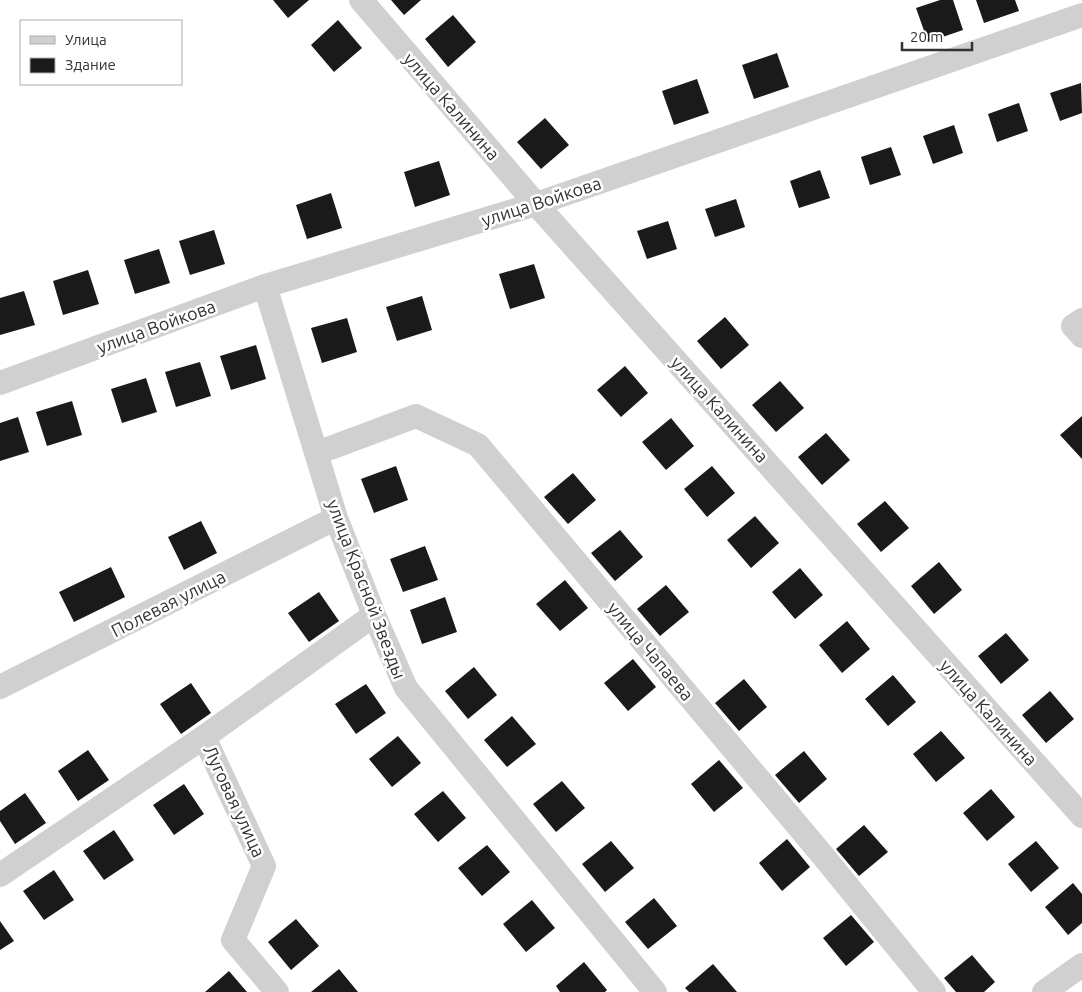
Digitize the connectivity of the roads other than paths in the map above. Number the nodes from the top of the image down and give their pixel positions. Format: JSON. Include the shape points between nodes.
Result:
{"nodes":[{"id":1,"x":361,"y":0,"type":"edge"},
{"id":2,"x":1082,"y":15,"type":"edge"},
{"id":3,"x":536,"y":204,"type":"junction"},
{"id":4,"x":265,"y":286,"type":"junction"},
{"id":5,"x":0,"y":383,"type":"edge"},
{"id":6,"x":317,"y":453,"type":"junction"},
{"id":7,"x":336,"y":518,"type":"junction"},
{"id":8,"x":374,"y":615,"type":"junction"},
{"id":9,"x":0,"y":687,"type":"edge"},
{"id":10,"x":204,"y":736,"type":"junction"},
{"id":11,"x":1082,"y":816,"type":"edge"},
{"id":12,"x":0,"y":875,"type":"edge"},
{"id":13,"x":1082,"y":965,"type":"edge"},
{"id":14,"x":277,"y":992,"type":"edge"},
{"id":15,"x":655,"y":992,"type":"edge"},
{"id":16,"x":934,"y":992,"type":"edge"},
{"id":17,"x":1044,"y":992,"type":"edge"}],
"edges":[{"from":1,"to":3,"type":"street","name":"улица Калинина"},
{"from":2,"to":3,"type":"street","name":"улица Войкова"},
{"from":3,"to":4,"type":"street","name":"улица Войкова"},
{"from":3,"to":11,"type":"street","name":"улица Калинина"},
{"from":4,"to":5,"type":"street","name":"улица Войкова"},
{"from":4,"to":6,"type":"street","name":"улица Красной Звезды"},
{"from":6,"to":7,"type":"street","name":"улица Красной Звезды"},
{"from":6,"to":16,"type":"street","name":"улица Чапаева","via":[[416,416],[478,445]]},
{"from":7,"to":8,"type":"street","name":"улица Красной Звезды"},
{"from":7,"to":9,"type":"street","name":"Полевая улица"},
{"from":8,"to":10,"type":"street","name":"Луговая улица"},
{"from":8,"to":15,"type":"street","name":"улица Красной Звезды","via":[[406,688]]},
{"from":10,"to":12,"type":"street"},
{"from":10,"to":14,"type":"street","name":"Луговая улица","via":[[264,866],[233,940]]},
{"from":13,"to":17,"type":"street"}]}
